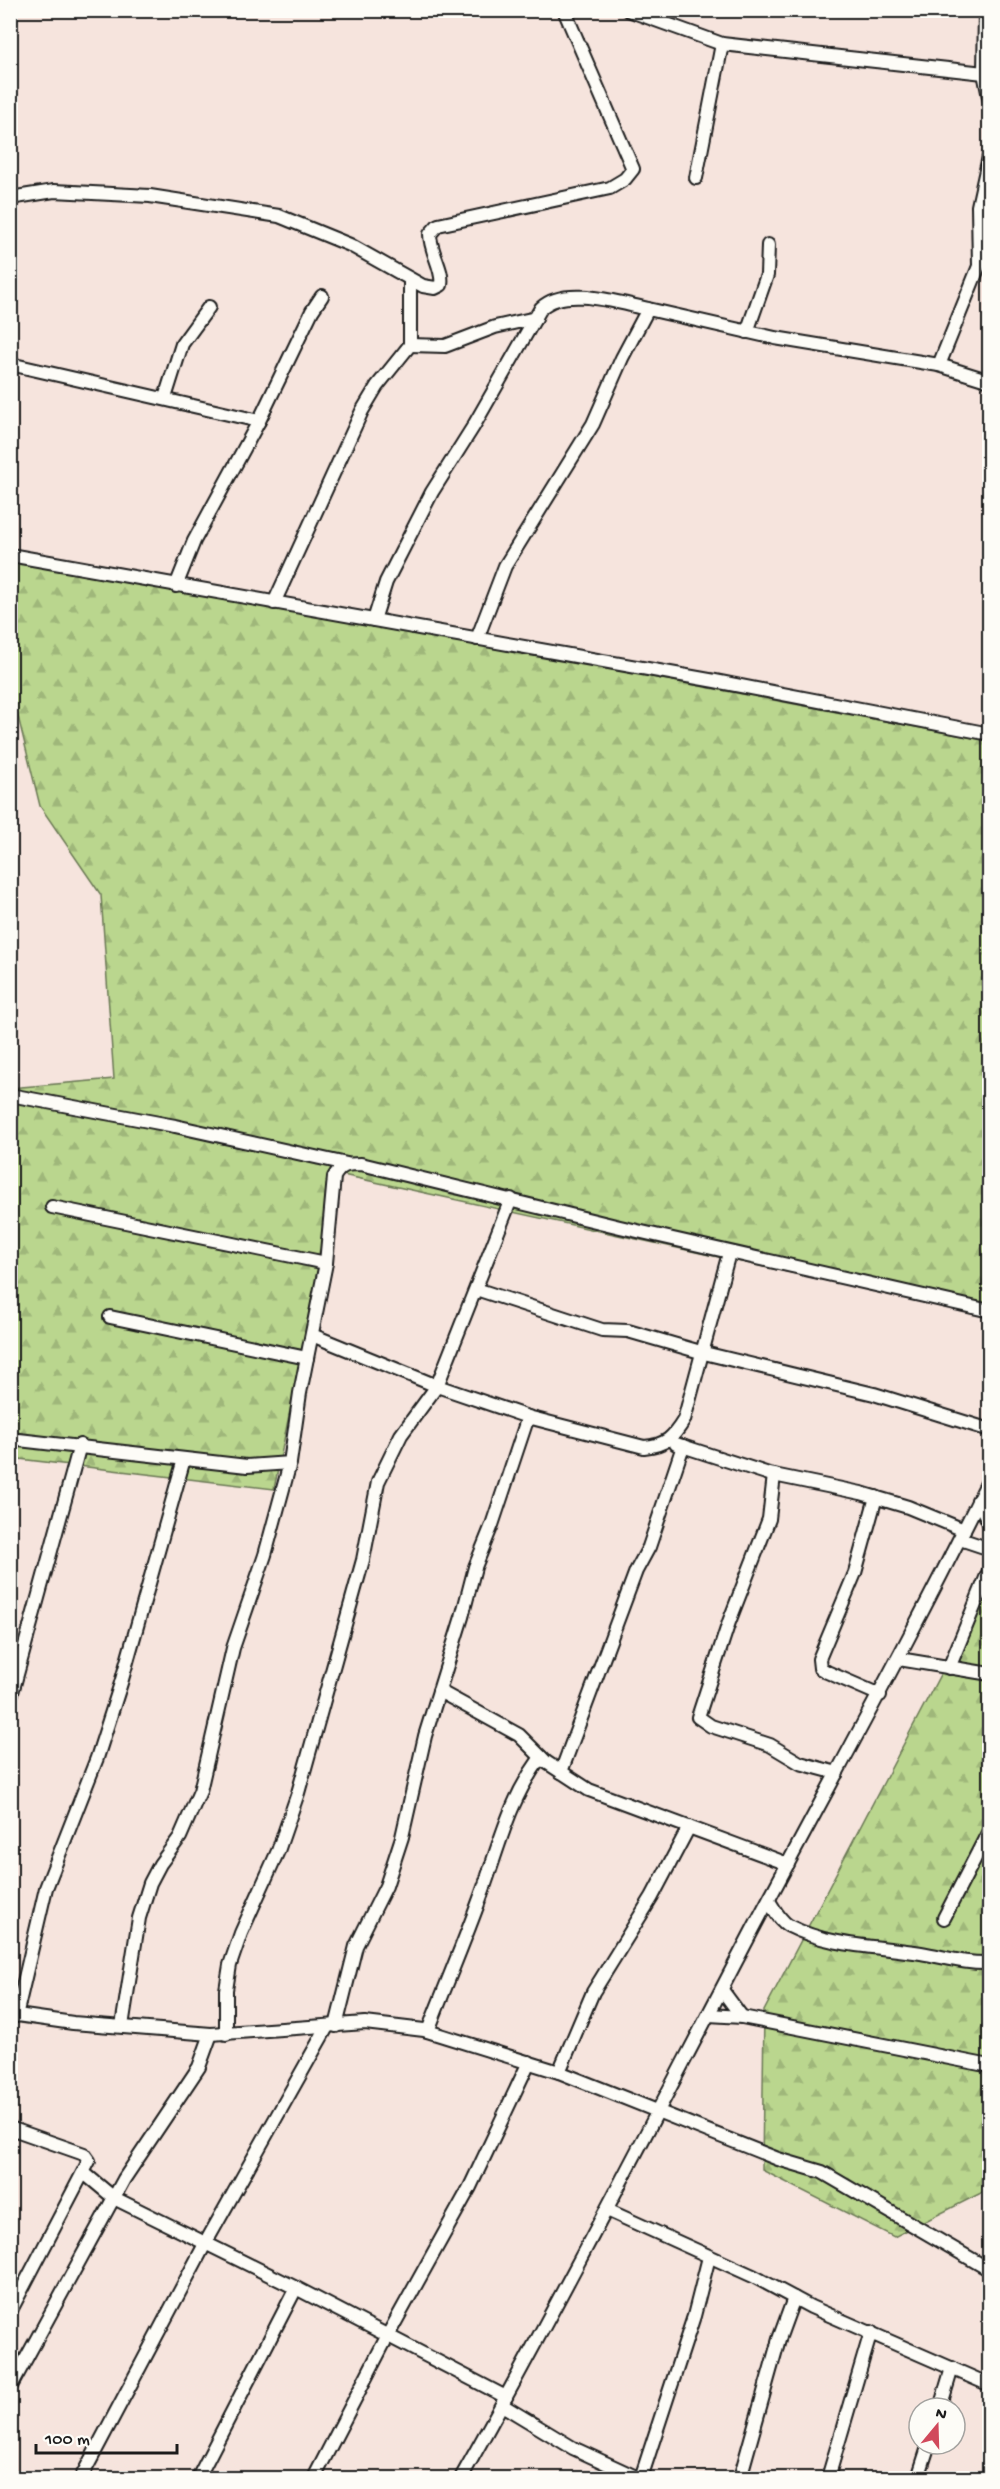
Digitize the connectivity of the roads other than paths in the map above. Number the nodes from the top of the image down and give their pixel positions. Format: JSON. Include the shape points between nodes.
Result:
{"nodes":[{"id":1,"x":564,"y":10,"type":"edge"},
{"id":2,"x":628,"y":10,"type":"edge"},
{"id":3,"x":985,"y":10,"type":"edge"},
{"id":4,"x":648,"y":14,"type":"edge"},
{"id":5,"x":722,"y":44,"type":"junction"},
{"id":6,"x":984,"y":73,"type":"junction"},
{"id":7,"x":990,"y":102,"type":"edge"},
{"id":8,"x":990,"y":152,"type":"edge"},
{"id":9,"x":696,"y":178,"type":"dead end"},
{"id":10,"x":10,"y":198,"type":"edge"},
{"id":11,"x":984,"y":205,"type":"edge"},
{"id":12,"x":768,"y":245,"type":"dead end"},
{"id":13,"x":410,"y":279,"type":"junction"},
{"id":14,"x":322,"y":296,"type":"dead end"},
{"id":15,"x":208,"y":308,"type":"dead end"},
{"id":16,"x":648,"y":309,"type":"junction"},
{"id":17,"x":536,"y":314,"type":"junction"},
{"id":18,"x":747,"y":332,"type":"junction"},
{"id":19,"x":410,"y":345,"type":"junction"},
{"id":20,"x":10,"y":364,"type":"edge"},
{"id":21,"x":939,"y":365,"type":"junction"},
{"id":22,"x":990,"y":381,"type":"edge"},
{"id":23,"x":165,"y":398,"type":"junction"},
{"id":24,"x":259,"y":421,"type":"junction"},
{"id":25,"x":10,"y":555,"type":"edge"},
{"id":26,"x":176,"y":586,"type":"junction"},
{"id":27,"x":274,"y":603,"type":"junction"},
{"id":28,"x":374,"y":620,"type":"junction"},
{"id":29,"x":477,"y":639,"type":"junction"},
{"id":30,"x":990,"y":734,"type":"edge"},
{"id":31,"x":10,"y":1095,"type":"edge"},
{"id":32,"x":347,"y":1164,"type":"junction"},
{"id":33,"x":511,"y":1200,"type":"junction"},
{"id":34,"x":52,"y":1207,"type":"dead end"},
{"id":35,"x":729,"y":1253,"type":"junction"},
{"id":36,"x":326,"y":1263,"type":"junction"},
{"id":37,"x":476,"y":1288,"type":"junction"},
{"id":38,"x":990,"y":1311,"type":"edge"},
{"id":39,"x":110,"y":1317,"type":"dead end"},
{"id":40,"x":312,"y":1335,"type":"junction"},
{"id":41,"x":704,"y":1353,"type":"junction"},
{"id":42,"x":307,"y":1358,"type":"junction"},
{"id":43,"x":437,"y":1386,"type":"junction"},
{"id":44,"x":528,"y":1417,"type":"junction"},
{"id":45,"x":990,"y":1430,"type":"edge"},
{"id":46,"x":10,"y":1438,"type":"edge"},
{"id":47,"x":669,"y":1441,"type":"junction"},
{"id":48,"x":80,"y":1445,"type":"junction"},
{"id":49,"x":683,"y":1446,"type":"junction"},
{"id":50,"x":184,"y":1459,"type":"junction"},
{"id":51,"x":290,"y":1463,"type":"junction"},
{"id":52,"x":774,"y":1475,"type":"junction"},
{"id":53,"x":990,"y":1477,"type":"edge"},
{"id":54,"x":876,"y":1497,"type":"junction"},
{"id":55,"x":978,"y":1500,"type":"junction"},
{"id":56,"x":990,"y":1525,"type":"edge"},
{"id":57,"x":962,"y":1535,"type":"junction"},
{"id":58,"x":990,"y":1549,"type":"edge"},
{"id":59,"x":990,"y":1568,"type":"edge"},
{"id":60,"x":899,"y":1659,"type":"junction"},
{"id":61,"x":949,"y":1668,"type":"junction"},
{"id":62,"x":990,"y":1674,"type":"edge"},
{"id":63,"x":439,"y":1691,"type":"junction"},
{"id":64,"x":880,"y":1695,"type":"junction"},
{"id":65,"x":10,"y":1700,"type":"edge"},
{"id":66,"x":541,"y":1757,"type":"junction"},
{"id":67,"x":561,"y":1772,"type":"junction"},
{"id":68,"x":837,"y":1773,"type":"junction"},
{"id":69,"x":689,"y":1827,"type":"junction"},
{"id":70,"x":990,"y":1828,"type":"edge"},
{"id":71,"x":788,"y":1864,"type":"junction"},
{"id":72,"x":769,"y":1901,"type":"junction"},
{"id":73,"x":944,"y":1918,"type":"dead end"},
{"id":74,"x":990,"y":1963,"type":"edge"},
{"id":75,"x":722,"y":1990,"type":"junction"},
{"id":76,"x":13,"y":2015,"type":"edge"},
{"id":77,"x":709,"y":2015,"type":"junction"},
{"id":78,"x":742,"y":2016,"type":"junction"},
{"id":79,"x":122,"y":2026,"type":"junction"},
{"id":80,"x":332,"y":2026,"type":"junction"},
{"id":81,"x":428,"y":2031,"type":"junction"},
{"id":82,"x":211,"y":2034,"type":"junction"},
{"id":83,"x":226,"y":2034,"type":"junction"},
{"id":84,"x":529,"y":2062,"type":"junction"},
{"id":85,"x":990,"y":2066,"type":"edge"},
{"id":86,"x":559,"y":2072,"type":"junction"},
{"id":87,"x":659,"y":2111,"type":"junction"},
{"id":88,"x":10,"y":2128,"type":"edge"},
{"id":89,"x":84,"y":2173,"type":"junction"},
{"id":90,"x":114,"y":2198,"type":"junction"},
{"id":91,"x":607,"y":2210,"type":"junction"},
{"id":92,"x":205,"y":2244,"type":"junction"},
{"id":93,"x":709,"y":2257,"type":"junction"},
{"id":94,"x":990,"y":2271,"type":"edge"},
{"id":95,"x":296,"y":2288,"type":"junction"},
{"id":96,"x":794,"y":2298,"type":"junction"},
{"id":97,"x":10,"y":2312,"type":"edge"},
{"id":98,"x":871,"y":2332,"type":"junction"},
{"id":99,"x":388,"y":2335,"type":"junction"},
{"id":100,"x":952,"y":2368,"type":"junction"},
{"id":101,"x":990,"y":2385,"type":"edge"},
{"id":102,"x":10,"y":2388,"type":"edge"},
{"id":103,"x":944,"y":2396,"type":"edge"},
{"id":104,"x":504,"y":2401,"type":"junction"},
{"id":105,"x":925,"y":2456,"type":"edge"},
{"id":106,"x":81,"y":2478,"type":"edge"},
{"id":107,"x":198,"y":2478,"type":"edge"},
{"id":108,"x":314,"y":2478,"type":"edge"},
{"id":109,"x":460,"y":2478,"type":"edge"},
{"id":110,"x":639,"y":2478,"type":"edge"},
{"id":111,"x":740,"y":2478,"type":"edge"},
{"id":112,"x":828,"y":2478,"type":"edge"},
{"id":113,"x":918,"y":2478,"type":"edge"}],
"edges":[{"from":1,"to":13,"type":"street","via":[[633,169],[610,188],[438,225],[430,234],[430,248],[443,278],[441,285],[423,286]]},
{"from":2,"to":4,"type":"street"},
{"from":3,"to":6,"type":"street"},
{"from":4,"to":5,"type":"street"},
{"from":5,"to":6,"type":"street"},
{"from":5,"to":9,"type":"street"},
{"from":6,"to":7,"type":"street"},
{"from":8,"to":11,"type":"street"},
{"from":10,"to":13,"type":"street","via":[[54,191],[150,196],[279,216],[350,245]]},
{"from":11,"to":21,"type":"street","via":[[979,266]]},
{"from":12,"to":18,"type":"street","via":[[766,275]]},
{"from":13,"to":19,"type":"street"},
{"from":14,"to":24,"type":"street"},
{"from":15,"to":23,"type":"street","via":[[182,344]]},
{"from":16,"to":17,"type":"street","via":[[580,297],[546,303]]},
{"from":16,"to":18,"type":"street"},
{"from":16,"to":29,"type":"street","via":[[593,424],[505,567]]},
{"from":17,"to":19,"type":"street","via":[[445,346]]},
{"from":17,"to":28,"type":"street","via":[[432,492],[386,582]]},
{"from":18,"to":21,"type":"street"},
{"from":19,"to":27,"type":"street","via":[[362,411]]},
{"from":20,"to":23,"type":"street"},
{"from":21,"to":22,"type":"street"},
{"from":23,"to":24,"type":"street"},
{"from":24,"to":26,"type":"street","via":[[195,541]]},
{"from":25,"to":26,"type":"street"},
{"from":26,"to":27,"type":"street"},
{"from":27,"to":28,"type":"street"},
{"from":28,"to":29,"type":"street"},
{"from":29,"to":30,"type":"street"},
{"from":31,"to":32,"type":"street"},
{"from":32,"to":33,"type":"street","via":[[361,1164]]},
{"from":32,"to":36,"type":"street","via":[[334,1177]]},
{"from":33,"to":35,"type":"street"},
{"from":33,"to":37,"type":"street"},
{"from":34,"to":36,"type":"street"},
{"from":35,"to":38,"type":"street"},
{"from":35,"to":41,"type":"street"},
{"from":36,"to":40,"type":"street"},
{"from":37,"to":41,"type":"street","via":[[602,1330],[628,1331]]},
{"from":37,"to":43,"type":"street"},
{"from":39,"to":42,"type":"street"},
{"from":40,"to":42,"type":"street"},
{"from":40,"to":43,"type":"street"},
{"from":41,"to":45,"type":"street","via":[[874,1394]]},
{"from":41,"to":47,"type":"street","via":[[684,1420]]},
{"from":42,"to":51,"type":"street"},
{"from":43,"to":44,"type":"street"},
{"from":43,"to":83,"type":"street","via":[[401,1435],[378,1482],[363,1560],[298,1793],[230,1965]]},
{"from":44,"to":47,"type":"street","via":[[644,1447]]},
{"from":44,"to":63,"type":"street","via":[[475,1567]]},
{"from":46,"to":48,"type":"street"},
{"from":47,"to":49,"type":"street"},
{"from":48,"to":50,"type":"street"},
{"from":48,"to":65,"type":"street"},
{"from":49,"to":52,"type":"street"},
{"from":49,"to":67,"type":"street"},
{"from":50,"to":51,"type":"street","via":[[247,1466]]},
{"from":50,"to":76,"type":"street","via":[[97,1758],[46,1888]]},
{"from":51,"to":79,"type":"street","via":[[266,1555],[233,1648],[200,1791],[180,1837],[150,1883],[140,1918]]},
{"from":52,"to":54,"type":"street"},
{"from":52,"to":68,"type":"street","via":[[769,1519],[698,1717],[711,1726],[770,1745],[800,1763]]},
{"from":53,"to":55,"type":"street"},
{"from":54,"to":57,"type":"street","via":[[908,1507]]},
{"from":54,"to":64,"type":"street","via":[[855,1573],[819,1659],[820,1668],[826,1672]]},
{"from":55,"to":56,"type":"street"},
{"from":55,"to":57,"type":"street"},
{"from":57,"to":58,"type":"street"},
{"from":57,"to":60,"type":"street"},
{"from":59,"to":61,"type":"street"},
{"from":60,"to":61,"type":"street"},
{"from":60,"to":64,"type":"street"},
{"from":61,"to":62,"type":"street"},
{"from":63,"to":66,"type":"street","via":[[519,1735]]},
{"from":63,"to":80,"type":"street","via":[[411,1789],[402,1837],[386,1886],[356,1946]]},
{"from":64,"to":68,"type":"street"},
{"from":66,"to":67,"type":"street"},
{"from":66,"to":81,"type":"street","via":[[512,1805],[482,1895]]},
{"from":67,"to":69,"type":"street","via":[[609,1799]]},
{"from":68,"to":71,"type":"street"},
{"from":69,"to":71,"type":"street"},
{"from":69,"to":86,"type":"street","via":[[594,1992]]},
{"from":70,"to":73,"type":"street"},
{"from":71,"to":72,"type":"street"},
{"from":72,"to":74,"type":"street","via":[[788,1925],[829,1940],[957,1962]]},
{"from":72,"to":75,"type":"street"},
{"from":75,"to":77,"type":"street"},
{"from":75,"to":78,"type":"street"},
{"from":76,"to":79,"type":"street"},
{"from":77,"to":78,"type":"street"},
{"from":77,"to":87,"type":"street"},
{"from":78,"to":85,"type":"street"},
{"from":79,"to":82,"type":"street"},
{"from":80,"to":81,"type":"street","via":[[365,2023]]},
{"from":80,"to":83,"type":"street"},
{"from":80,"to":92,"type":"street"},
{"from":81,"to":84,"type":"street"},
{"from":82,"to":83,"type":"street"},
{"from":82,"to":90,"type":"street","via":[[199,2067]]},
{"from":84,"to":86,"type":"street"},
{"from":84,"to":99,"type":"street","via":[[470,2187]]},
{"from":86,"to":87,"type":"street"},
{"from":87,"to":91,"type":"street"},
{"from":87,"to":94,"type":"street","via":[[838,2179]]},
{"from":88,"to":89,"type":"street","via":[[84,2154],[89,2161]]},
{"from":89,"to":90,"type":"street"},
{"from":89,"to":97,"type":"street"},
{"from":90,"to":92,"type":"street"},
{"from":90,"to":102,"type":"street"},
{"from":91,"to":93,"type":"street"},
{"from":91,"to":104,"type":"street"},
{"from":92,"to":95,"type":"street"},
{"from":92,"to":106,"type":"street"},
{"from":93,"to":96,"type":"street"},
{"from":93,"to":110,"type":"street","via":[[694,2316]]},
{"from":95,"to":99,"type":"street"},
{"from":95,"to":107,"type":"street"},
{"from":96,"to":98,"type":"street"},
{"from":96,"to":111,"type":"street"},
{"from":98,"to":100,"type":"street"},
{"from":98,"to":112,"type":"street"},
{"from":99,"to":104,"type":"street"},
{"from":99,"to":108,"type":"street"},
{"from":100,"to":101,"type":"street"},
{"from":100,"to":103,"type":"street"},
{"from":104,"to":109,"type":"street"},
{"from":104,"to":110,"type":"street","via":[[573,2448]]},
{"from":105,"to":113,"type":"street"}]}
